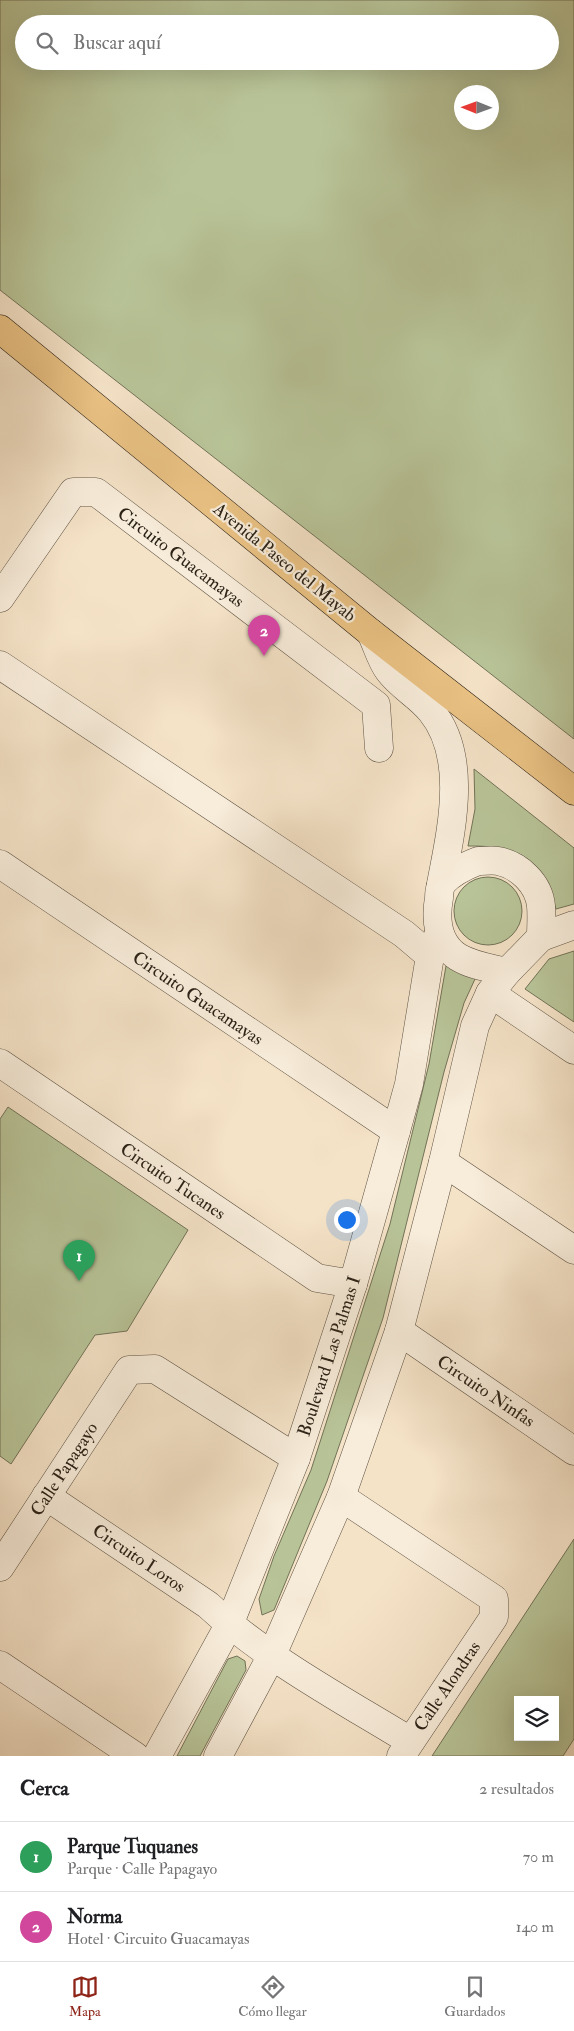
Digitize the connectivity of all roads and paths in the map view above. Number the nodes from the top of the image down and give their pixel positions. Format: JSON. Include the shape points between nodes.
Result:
{"nodes":[{"id":1,"x":0,"y":329,"type":"edge"},
{"id":2,"x":0,"y":598,"type":"edge"},
{"id":3,"x":371,"y":633,"type":"junction"},
{"id":4,"x":0,"y":665,"type":"edge"},
{"id":5,"x":379,"y":748,"type":"dead end"},
{"id":6,"x":574,"y":791,"type":"edge"},
{"id":7,"x":0,"y":864,"type":"edge"},
{"id":8,"x":441,"y":884,"type":"junction"},
{"id":9,"x":574,"y":925,"type":"edge"},
{"id":10,"x":541,"y":937,"type":"junction"},
{"id":11,"x":435,"y":945,"type":"junction"},
{"id":12,"x":507,"y":972,"type":"junction"},
{"id":13,"x":490,"y":993,"type":"junction"},
{"id":14,"x":574,"y":1050,"type":"edge"},
{"id":15,"x":0,"y":1063,"type":"edge"},
{"id":16,"x":396,"y":1131,"type":"junction"},
{"id":17,"x":443,"y":1162,"type":"junction"},
{"id":18,"x":574,"y":1250,"type":"edge"},
{"id":19,"x":353,"y":1284,"type":"junction"},
{"id":20,"x":399,"y":1331,"type":"junction"},
{"id":21,"x":574,"y":1451,"type":"edge"},
{"id":22,"x":296,"y":1458,"type":"junction"},
{"id":23,"x":46,"y":1496,"type":"junction"},
{"id":24,"x":340,"y":1497,"type":"junction"},
{"id":25,"x":0,"y":1567,"type":"edge"},
{"id":26,"x":229,"y":1625,"type":"junction"},
{"id":27,"x":272,"y":1655,"type":"junction"},
{"id":28,"x":0,"y":1665,"type":"edge"},
{"id":29,"x":405,"y":1749,"type":"edge"},
{"id":30,"x":135,"y":1756,"type":"edge"},
{"id":31,"x":156,"y":1756,"type":"edge"},
{"id":32,"x":218,"y":1756,"type":"edge"}],
"edges":[{"from":1,"to":3,"type":"main road","name":"Avenida Paseo del Mayab"},
{"from":2,"to":5,"type":"street","name":"Circuito Guacamayas","via":[[73,492],[96,492],[376,705]]},
{"from":3,"to":6,"type":"main road","name":"Avenida Paseo del Mayab"},
{"from":3,"to":8,"type":"street","via":[[388,671],[431,711],[447,738],[456,788]]},
{"from":4,"to":11,"type":"street","via":[[404,934]]},
{"from":7,"to":16,"type":"street","name":"Circuito Guacamayas"},
{"from":8,"to":10,"type":"street","via":[[461,867],[478,861],[498,861],[515,867],[527,876],[537,891],[541,904]]},
{"from":8,"to":11,"type":"street"},
{"from":9,"to":10,"type":"street"},
{"from":10,"to":12,"type":"street"},
{"from":11,"to":12,"type":"street","via":[[449,949],[474,965]]},
{"from":11,"to":16,"type":"street","name":"Boulevard Las Palmas I","via":[[409,1084]]},
{"from":12,"to":13,"type":"street"},
{"from":13,"to":14,"type":"street"},
{"from":13,"to":17,"type":"street","via":[[474,1026]]},
{"from":15,"to":19,"type":"street","name":"Circuito Tucanes","via":[[317,1278]]},
{"from":16,"to":19,"type":"street","name":"Boulevard Las Palmas I"},
{"from":17,"to":18,"type":"street"},
{"from":17,"to":20,"type":"street"},
{"from":19,"to":22,"type":"street","name":"Boulevard Las Palmas I"},
{"from":20,"to":21,"type":"street","name":"Circuito Ninfas"},
{"from":20,"to":24,"type":"street"},
{"from":22,"to":23,"type":"street","name":"Calle Papagayo","via":[[155,1369],[129,1370]]},
{"from":22,"to":26,"type":"street","name":"Boulevard Las Palmas I"},
{"from":23,"to":25,"type":"street","name":"Calle Papagayo"},
{"from":23,"to":26,"type":"street","name":"Circuito Loros","via":[[208,1605]]},
{"from":24,"to":27,"type":"street"},
{"from":24,"to":29,"type":"street","name":"Calle Alondras","via":[[494,1599],[494,1617]]},
{"from":26,"to":27,"type":"street","name":"Circuito Loros"},
{"from":26,"to":31,"type":"street","name":"Boulevard Las Palmas I"},
{"from":27,"to":29,"type":"street","name":"Circuito Loros"},
{"from":27,"to":32,"type":"street"},
{"from":28,"to":30,"type":"street"}]}
